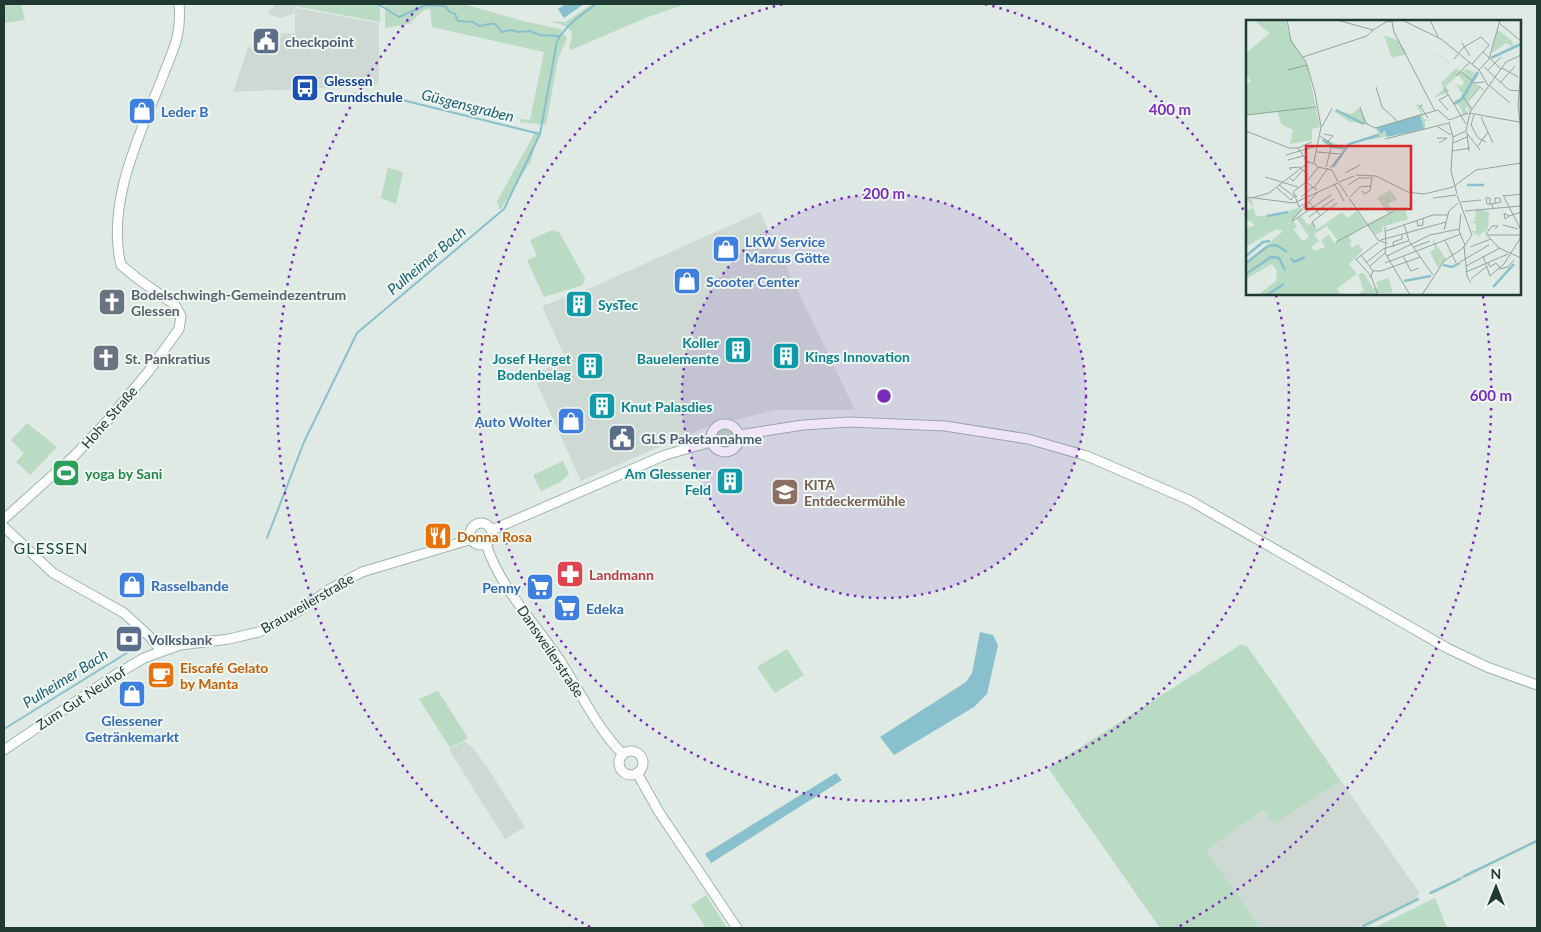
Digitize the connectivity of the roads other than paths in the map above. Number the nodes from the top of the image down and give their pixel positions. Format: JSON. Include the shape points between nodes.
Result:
{"nodes":[{"id":1,"x":179,"y":4,"type":"edge"},
{"id":2,"x":740,"y":435,"type":"junction"},
{"id":3,"x":711,"y":442,"type":"junction"},
{"id":4,"x":4,"y":519,"type":"edge"},
{"id":5,"x":4,"y":527,"type":"edge"},
{"id":6,"x":492,"y":530,"type":"junction"},
{"id":7,"x":472,"y":539,"type":"junction"},
{"id":8,"x":486,"y":544,"type":"junction"},
{"id":9,"x":161,"y":651,"type":"junction"},
{"id":10,"x":1537,"y":685,"type":"edge"},
{"id":11,"x":4,"y":750,"type":"edge"},
{"id":12,"x":623,"y":754,"type":"junction"},
{"id":13,"x":637,"y":773,"type":"junction"},
{"id":14,"x":737,"y":928,"type":"edge"}],
"edges":[{"from":1,"to":4,"type":"main road","name":"Hohe Straße","via":[[179,32],[131,156],[120,205],[118,240],[121,265],[175,305],[181,316],[179,329],[109,419],[74,456]]},
{"from":2,"to":3,"type":"main road","via":[[738,445],[728,452],[718,450]]},
{"from":2,"to":3,"type":"main road","via":[[733,426],[722,424],[712,433]]},
{"from":2,"to":10,"type":"main road","via":[[802,425],[849,422],[945,426],[1028,439],[1087,456],[1189,500],[1447,648]]},
{"from":3,"to":6,"type":"main road","via":[[664,455]]},
{"from":5,"to":9,"type":"main road","via":[[53,573],[124,613]]},
{"from":6,"to":7,"type":"main road","via":[[483,523],[476,524],[471,532]]},
{"from":6,"to":8,"type":"main road","via":[[491,540]]},
{"from":7,"to":8,"type":"main road"},
{"from":7,"to":9,"type":"main road","name":"Brauweilerstraße","via":[[356,575],[259,632],[180,644]]},
{"from":8,"to":12,"type":"main road","name":"Dansweilerstraße","via":[[507,586]]},
{"from":9,"to":11,"type":"main road","name":"Zum Gut Neuhof","via":[[115,675]]},
{"from":12,"to":13,"type":"main road","name":"Dansweilerstraße","via":[[619,760],[622,771],[631,775]]},
{"from":12,"to":13,"type":"main road","name":"Dansweilerstraße","via":[[633,751],[640,755],[643,764]]},
{"from":13,"to":14,"type":"main road","name":"Dansweilerstraße","via":[[659,812]]}]}
